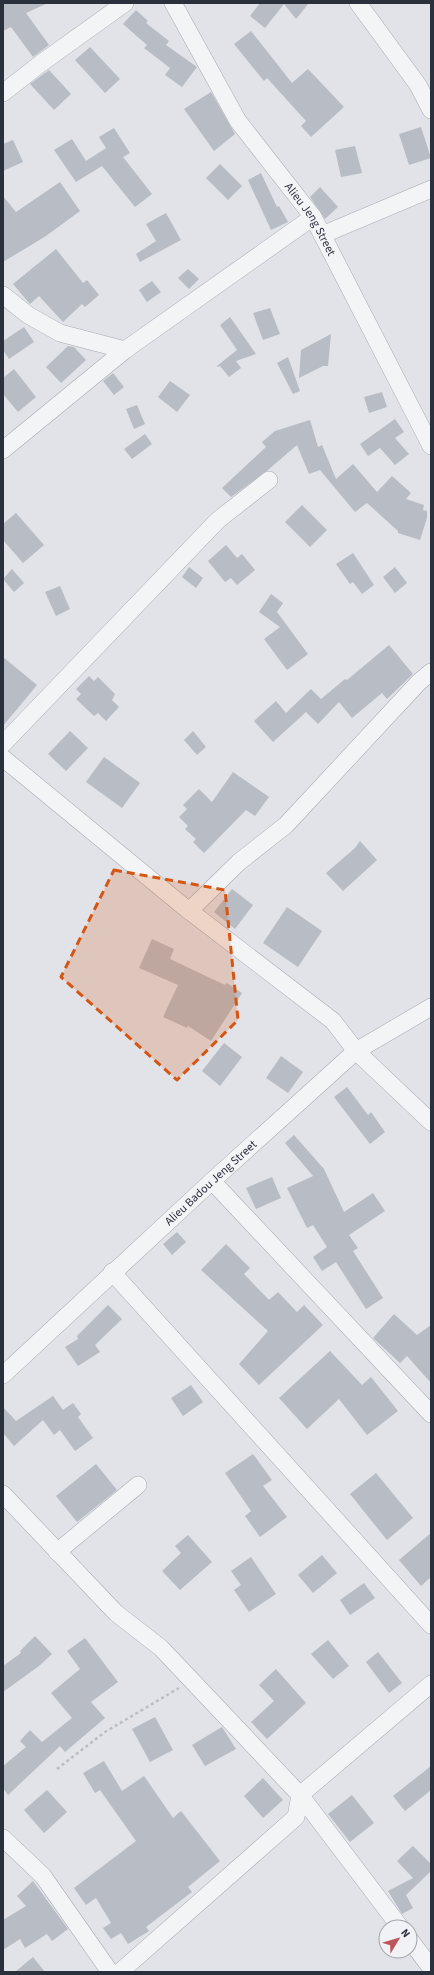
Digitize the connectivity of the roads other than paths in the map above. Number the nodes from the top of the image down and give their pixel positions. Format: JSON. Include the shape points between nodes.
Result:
{"nodes":[{"id":1,"x":125,"y":3,"type":"edge"},
{"id":2,"x":172,"y":3,"type":"edge"},
{"id":3,"x":358,"y":3,"type":"edge"},
{"id":4,"x":3,"y":93,"type":"edge"},
{"id":5,"x":431,"y":110,"type":"edge"},
{"id":6,"x":431,"y":189,"type":"edge"},
{"id":7,"x":313,"y":217,"type":"junction"},
{"id":8,"x":322,"y":235,"type":"junction"},
{"id":9,"x":3,"y":295,"type":"edge"},
{"id":10,"x":125,"y":350,"type":"junction"},
{"id":11,"x":431,"y":446,"type":"edge"},
{"id":12,"x":3,"y":450,"type":"edge"},
{"id":13,"x":269,"y":480,"type":"dead end"},
{"id":14,"x":431,"y":672,"type":"edge"},
{"id":15,"x":3,"y":744,"type":"edge"},
{"id":16,"x":3,"y":758,"type":"edge"},
{"id":17,"x":189,"y":911,"type":"junction"},
{"id":18,"x":431,"y":1007,"type":"edge"},
{"id":19,"x":356,"y":1051,"type":"junction"},
{"id":20,"x":431,"y":1122,"type":"edge"},
{"id":21,"x":212,"y":1181,"type":"junction"},
{"id":22,"x":112,"y":1272,"type":"junction"},
{"id":23,"x":3,"y":1375,"type":"edge"},
{"id":24,"x":431,"y":1414,"type":"edge"},
{"id":25,"x":138,"y":1485,"type":"dead end"},
{"id":26,"x":3,"y":1494,"type":"edge"},
{"id":27,"x":57,"y":1552,"type":"junction"},
{"id":28,"x":431,"y":1625,"type":"edge"},
{"id":29,"x":431,"y":1684,"type":"edge"},
{"id":30,"x":300,"y":1795,"type":"junction"},
{"id":31,"x":3,"y":1838,"type":"edge"},
{"id":32,"x":394,"y":1919,"type":"edge"},
{"id":33,"x":418,"y":1951,"type":"edge"},
{"id":34,"x":431,"y":1968,"type":"edge"},
{"id":35,"x":109,"y":1970,"type":"edge"}],
"edges":[{"from":1,"to":4,"type":"street"},
{"from":2,"to":7,"type":"street","name":"Alieu Jeng Street","via":[[238,121]]},
{"from":3,"to":5,"type":"street","via":[[418,85]]},
{"from":6,"to":8,"type":"street"},
{"from":7,"to":8,"type":"street","name":"Alieu Jeng Street"},
{"from":7,"to":10,"type":"street"},
{"from":8,"to":11,"type":"street","name":"Alieu Jeng Street"},
{"from":9,"to":10,"type":"street","via":[[28,315],[60,333]]},
{"from":10,"to":12,"type":"street"},
{"from":13,"to":15,"type":"street","via":[[218,520]]},
{"from":14,"to":17,"type":"street","via":[[286,825],[239,862]]},
{"from":16,"to":17,"type":"street"},
{"from":17,"to":19,"type":"street","via":[[333,1021]]},
{"from":18,"to":19,"type":"street","name":"Alieu Badou Jeng Street"},
{"from":19,"to":20,"type":"street"},
{"from":19,"to":21,"type":"street","name":"Alieu Badou Jeng Street"},
{"from":21,"to":22,"type":"street","name":"Alieu Badou Jeng Street"},
{"from":21,"to":24,"type":"street"},
{"from":22,"to":23,"type":"street","name":"Alieu Badou Jeng Street"},
{"from":22,"to":28,"type":"street"},
{"from":25,"to":27,"type":"street"},
{"from":26,"to":27,"type":"street"},
{"from":27,"to":30,"type":"street","via":[[116,1613],[161,1648]]},
{"from":29,"to":30,"type":"street"},
{"from":30,"to":32,"type":"street"},
{"from":30,"to":35,"type":"street","via":[[296,1818]]},
{"from":31,"to":35,"type":"street","via":[[43,1876]]},
{"from":33,"to":34,"type":"street"}]}
